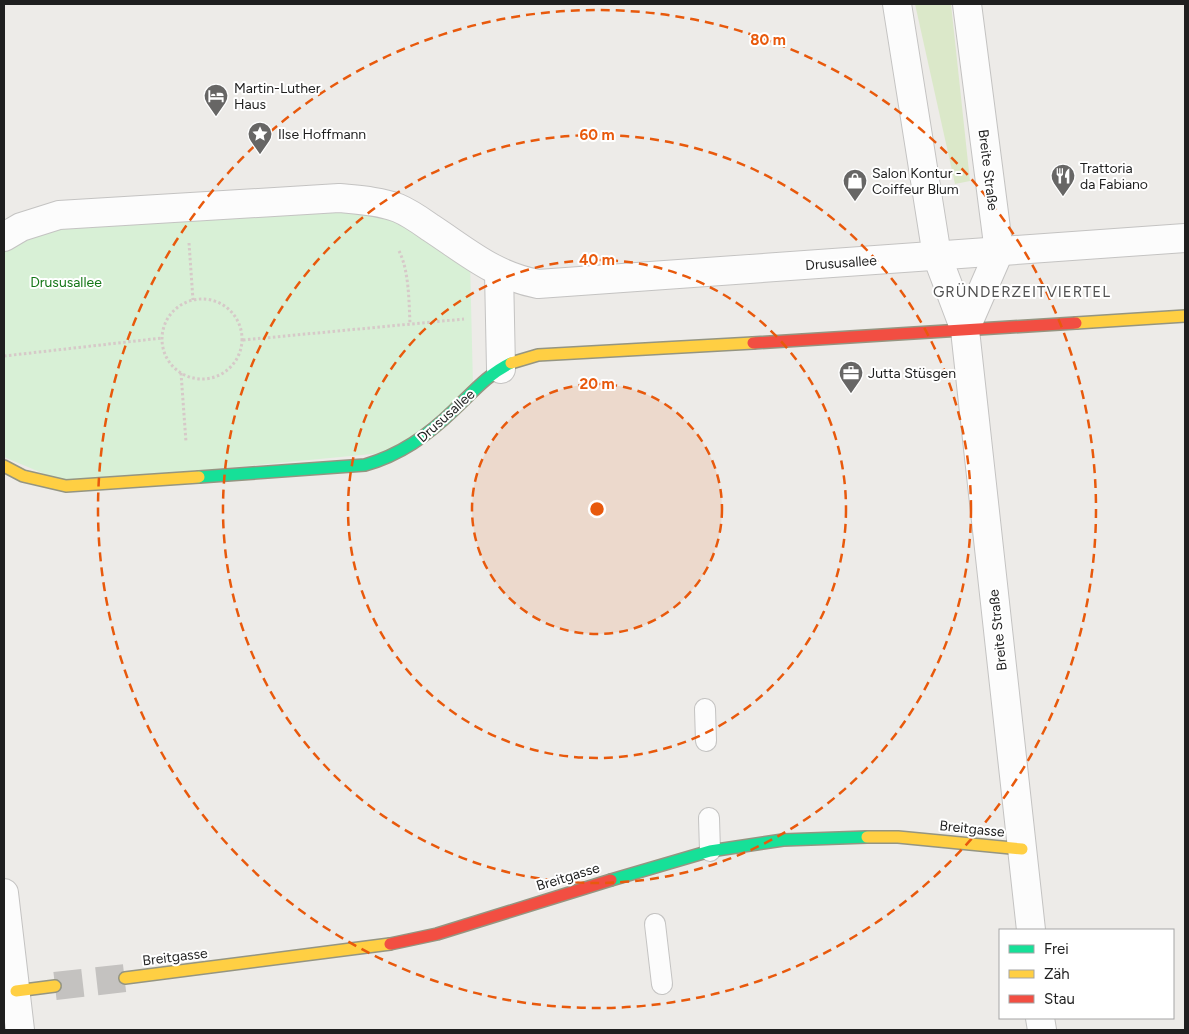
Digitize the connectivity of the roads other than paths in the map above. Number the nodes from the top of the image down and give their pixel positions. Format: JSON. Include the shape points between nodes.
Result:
{"nodes":[{"id":1,"x":897,"y":4,"type":"edge"},
{"id":2,"x":968,"y":4,"type":"edge"},
{"id":3,"x":4,"y":236,"type":"edge"},
{"id":4,"x":1185,"y":238,"type":"edge"},
{"id":5,"x":999,"y":252,"type":"junction"},
{"id":6,"x":938,"y":256,"type":"junction"},
{"id":7,"x":499,"y":272,"type":"junction"},
{"id":8,"x":1185,"y":316,"type":"edge"},
{"id":9,"x":965,"y":330,"type":"junction"},
{"id":10,"x":500,"y":369,"type":"junction"},
{"id":11,"x":4,"y":466,"type":"edge"},
{"id":12,"x":705,"y":709,"type":"dead end"},
{"id":13,"x":706,"y":741,"type":"dead end"},
{"id":14,"x":709,"y":818,"type":"dead end"},
{"id":15,"x":1022,"y":850,"type":"junction"},
{"id":16,"x":710,"y":851,"type":"junction"},
{"id":17,"x":4,"y":892,"type":"edge"},
{"id":18,"x":655,"y":924,"type":"dead end"},
{"id":19,"x":1030,"y":929,"type":"edge"},
{"id":20,"x":125,"y":978,"type":"tunnel mouth"},
{"id":21,"x":662,"y":984,"type":"dead end"},
{"id":22,"x":55,"y":986,"type":"tunnel mouth"},
{"id":23,"x":16,"y":991,"type":"junction"},
{"id":24,"x":20,"y":1030,"type":"edge"}],
"edges":[{"from":1,"to":6,"type":"street","name":"Breite Straße"},
{"from":2,"to":5,"type":"street","name":"Breite Straße"},
{"from":3,"to":7,"type":"street","name":"Drususallee","via":[[59,215],[338,198],[379,202],[407,213]]},
{"from":4,"to":5,"type":"street","name":"Drususallee"},
{"from":5,"to":6,"type":"street","name":"Drususallee"},
{"from":5,"to":9,"type":"street","name":"Breite Straße"},
{"from":6,"to":7,"type":"street","name":"Drususallee","via":[[538,284]]},
{"from":6,"to":9,"type":"street","name":"Breite Straße"},
{"from":7,"to":10,"type":"street"},
{"from":8,"to":9,"type":"street","name":"Drususallee"},
{"from":9,"to":10,"type":"street","name":"Drususallee","via":[[538,355]]},
{"from":9,"to":15,"type":"street","name":"Breite Straße"},
{"from":10,"to":11,"type":"street","name":"Drususallee","via":[[423,438],[377,463],[66,486],[23,476]]},
{"from":12,"to":13,"type":"lane"},
{"from":14,"to":16,"type":"lane"},
{"from":15,"to":16,"type":"street","name":"Breitgasse","via":[[858,836],[783,840]]},
{"from":15,"to":19,"type":"street","name":"Breite Straße"},
{"from":16,"to":20,"type":"street","name":"Breitgasse","via":[[642,878],[512,910],[411,940]]},
{"from":17,"to":23,"type":"street"},
{"from":18,"to":21,"type":"lane"},
{"from":22,"to":23,"type":"street"},
{"from":23,"to":24,"type":"street"}]}
